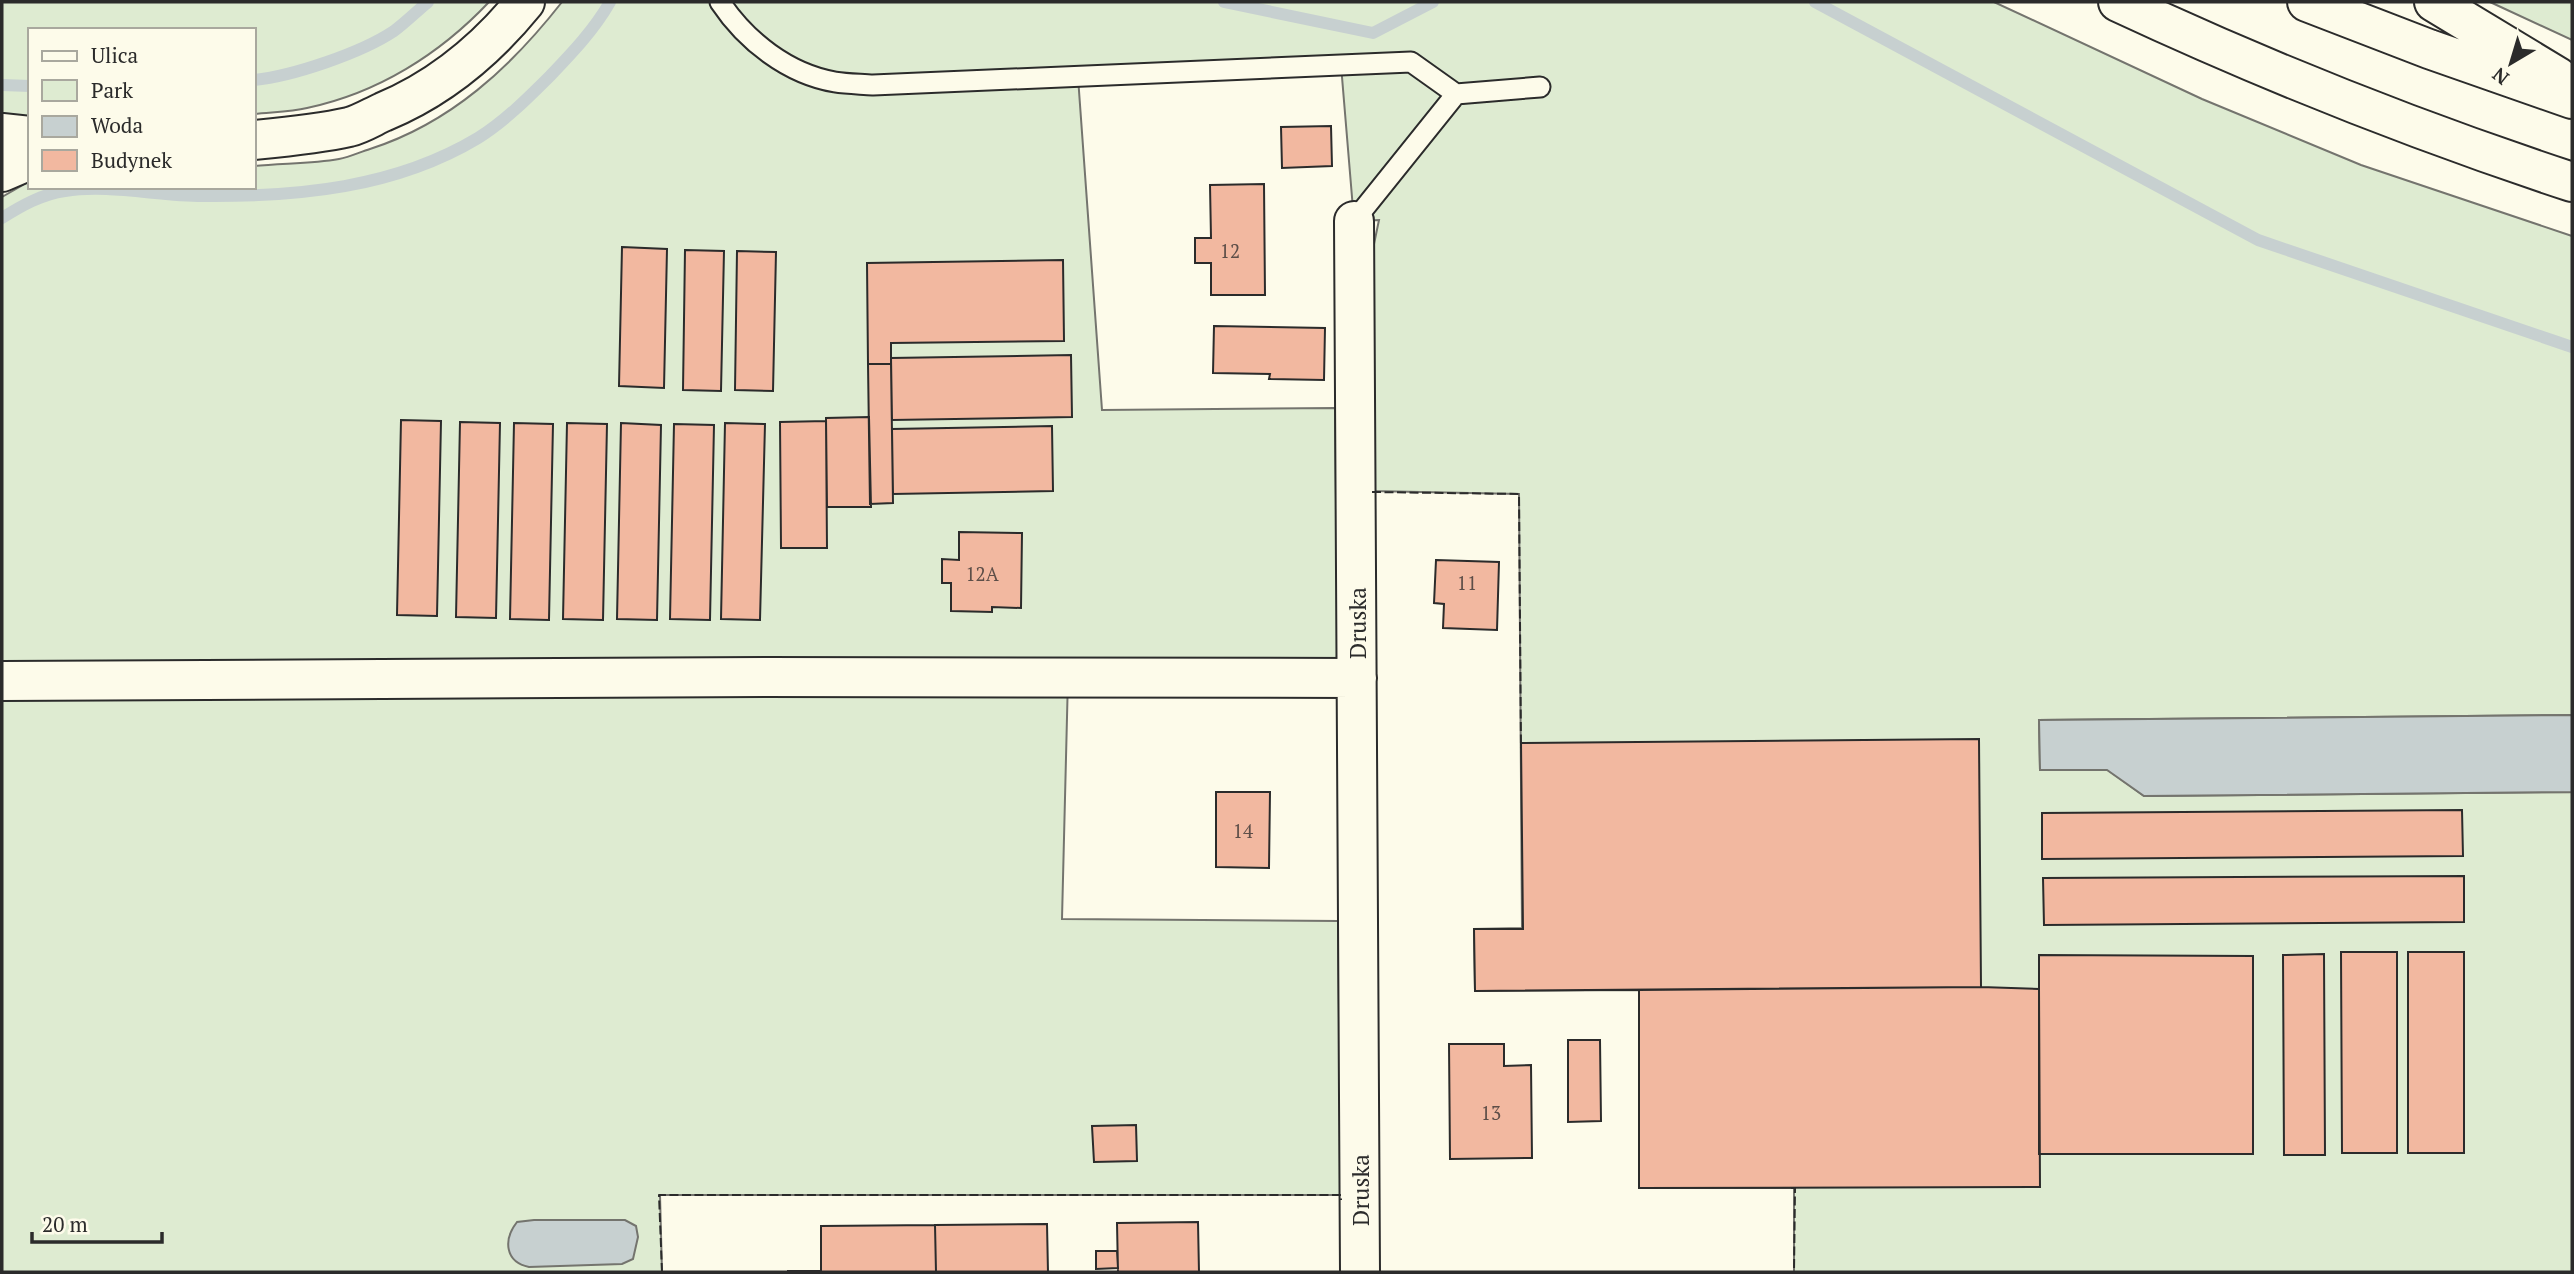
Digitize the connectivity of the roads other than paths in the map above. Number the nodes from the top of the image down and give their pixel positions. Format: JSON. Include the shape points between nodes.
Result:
{"nodes":[{"id":1,"x":525,"y":2,"type":"edge"},
{"id":2,"x":720,"y":2,"type":"edge"},
{"id":3,"x":2118,"y":2,"type":"edge"},
{"id":4,"x":2307,"y":2,"type":"edge"},
{"id":5,"x":2434,"y":2,"type":"edge"},
{"id":6,"x":2572,"y":85,"type":"edge"},
{"id":7,"x":1540,"y":86,"type":"dead end"},
{"id":8,"x":1456,"y":94,"type":"junction"},
{"id":9,"x":2572,"y":99,"type":"edge"},
{"id":10,"x":2,"y":133,"type":"edge"},
{"id":11,"x":28,"y":136,"type":"edge"},
{"id":12,"x":256,"y":141,"type":"edge"},
{"id":13,"x":28,"y":161,"type":"edge"},
{"id":14,"x":2,"y":172,"type":"edge"},
{"id":15,"x":2572,"y":182,"type":"edge"},
{"id":16,"x":1354,"y":221,"type":"joint"},
{"id":17,"x":1357,"y":678,"type":"junction"},
{"id":18,"x":2,"y":681,"type":"edge"},
{"id":19,"x":1360,"y":1272,"type":"edge"}],
"edges":[{"from":1,"to":12,"type":"main road","via":[[460,69],[398,106],[351,126]]},
{"from":2,"to":8,"type":"lane","via":[[775,58],[834,82],[873,85],[1411,62]]},
{"from":3,"to":15,"type":"main road","via":[[2376,114]]},
{"from":4,"to":9,"type":"main road"},
{"from":5,"to":6,"type":"main road"},
{"from":7,"to":8,"type":"lane"},
{"from":8,"to":16,"type":"lane","name":"Druska"},
{"from":10,"to":11,"type":"main road"},
{"from":13,"to":14,"type":"main road"},
{"from":16,"to":17,"type":"main road","name":"Druska"},
{"from":17,"to":18,"type":"main road"},
{"from":17,"to":19,"type":"main road","name":"Druska"}]}
